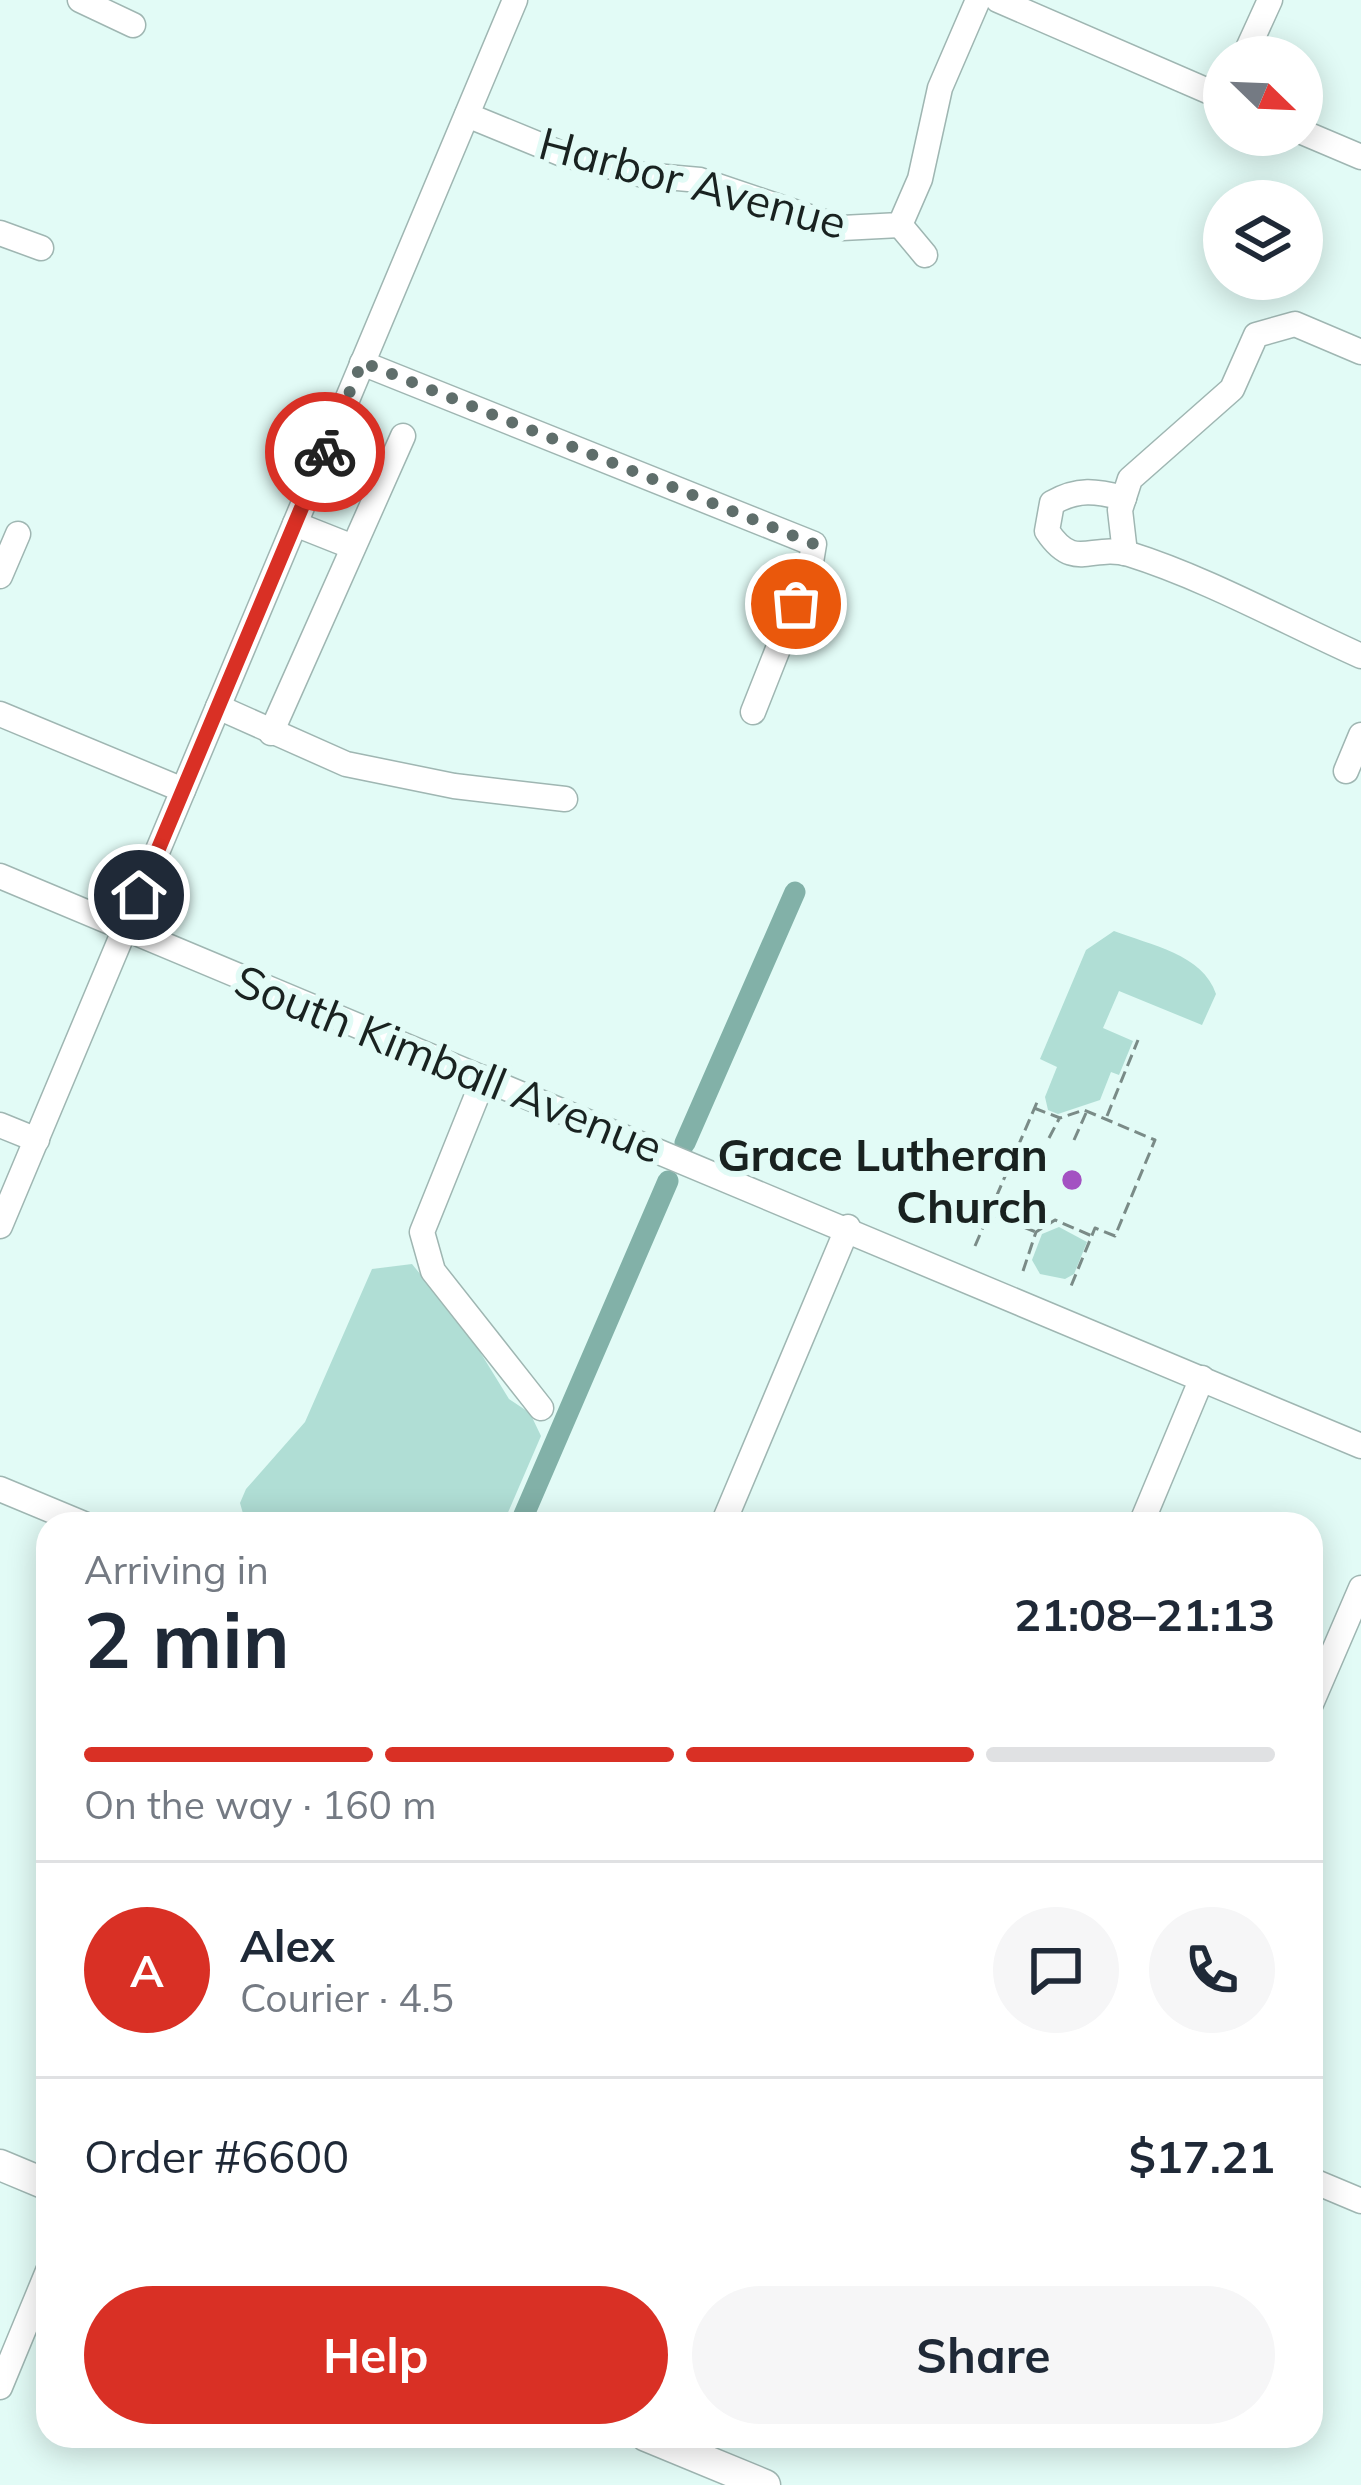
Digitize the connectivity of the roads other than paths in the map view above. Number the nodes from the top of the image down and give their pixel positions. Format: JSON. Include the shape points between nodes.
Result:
{"nodes":[{"id":1,"x":80,"y":0,"type":"edge"},
{"id":2,"x":515,"y":0,"type":"edge"},
{"id":3,"x":978,"y":0,"type":"edge"},
{"id":4,"x":998,"y":0,"type":"edge"},
{"id":5,"x":1270,"y":0,"type":"edge"},
{"id":6,"x":133,"y":25,"type":"dead end"},
{"id":7,"x":1254,"y":36,"type":"edge"},
{"id":8,"x":1203,"y":89,"type":"edge"},
{"id":9,"x":466,"y":115,"type":"junction"},
{"id":10,"x":1323,"y":141,"type":"edge"},
{"id":11,"x":1361,"y":157,"type":"edge"},
{"id":12,"x":900,"y":225,"type":"junction"},
{"id":13,"x":0,"y":232,"type":"edge"},
{"id":14,"x":41,"y":248,"type":"dead end"},
{"id":15,"x":925,"y":255,"type":"dead end"},
{"id":16,"x":1361,"y":352,"type":"edge"},
{"id":17,"x":362,"y":362,"type":"junction"},
{"id":18,"x":403,"y":436,"type":"dead end"},
{"id":19,"x":1124,"y":498,"type":"junction"},
{"id":20,"x":295,"y":524,"type":"junction"},
{"id":21,"x":18,"y":535,"type":"dead end"},
{"id":22,"x":353,"y":548,"type":"junction"},
{"id":23,"x":1125,"y":553,"type":"junction"},
{"id":24,"x":0,"y":576,"type":"edge"},
{"id":25,"x":1361,"y":656,"type":"edge"},
{"id":26,"x":218,"y":706,"type":"junction"},
{"id":27,"x":753,"y":712,"type":"dead end"},
{"id":28,"x":0,"y":714,"type":"edge"},
{"id":29,"x":271,"y":733,"type":"junction"},
{"id":30,"x":1361,"y":735,"type":"edge"},
{"id":31,"x":1346,"y":771,"type":"dead end"},
{"id":32,"x":183,"y":790,"type":"junction"},
{"id":33,"x":565,"y":799,"type":"dead end"},
{"id":34,"x":0,"y":877,"type":"edge"},
{"id":35,"x":124,"y":929,"type":"junction"},
{"id":36,"x":484,"y":1078,"type":"junction"},
{"id":37,"x":0,"y":1125,"type":"edge"},
{"id":38,"x":37,"y":1140,"type":"junction"},
{"id":39,"x":0,"y":1226,"type":"edge"},
{"id":40,"x":848,"y":1227,"type":"junction"},
{"id":41,"x":1202,"y":1378,"type":"junction"},
{"id":42,"x":541,"y":1408,"type":"dead end"},
{"id":43,"x":1361,"y":1446,"type":"edge"},
{"id":44,"x":0,"y":1490,"type":"edge"},
{"id":45,"x":54,"y":1512,"type":"edge"},
{"id":46,"x":728,"y":1512,"type":"edge"},
{"id":47,"x":1146,"y":1512,"type":"edge"},
{"id":48,"x":1361,"y":1588,"type":"edge"},
{"id":49,"x":1323,"y":1676,"type":"edge"},
{"id":50,"x":0,"y":2165,"type":"edge"},
{"id":51,"x":36,"y":2180,"type":"edge"},
{"id":52,"x":1323,"y":2185,"type":"edge"},
{"id":53,"x":1361,"y":2201,"type":"edge"},
{"id":54,"x":36,"y":2300,"type":"edge"},
{"id":55,"x":0,"y":2387,"type":"edge"},
{"id":56,"x":675,"y":2448,"type":"edge"},
{"id":57,"x":765,"y":2485,"type":"edge"}],
"edges":[{"from":1,"to":6,"type":"street"},
{"from":2,"to":9,"type":"street"},
{"from":3,"to":12,"type":"street","name":"Harbor Avenue","via":[[940,88],[920,179]]},
{"from":4,"to":8,"type":"street"},
{"from":5,"to":7,"type":"street"},
{"from":9,"to":12,"type":"street","name":"Harbor Avenue","via":[[562,154],[700,180],[842,228]]},
{"from":9,"to":17,"type":"street"},
{"from":10,"to":11,"type":"street"},
{"from":12,"to":15,"type":"street"},
{"from":13,"to":14,"type":"street"},
{"from":16,"to":19,"type":"street","via":[[1295,324],[1256,334],[1232,388],[1130,479]]},
{"from":17,"to":20,"type":"street"},
{"from":17,"to":27,"type":"street","via":[[814,544]]},
{"from":18,"to":22,"type":"street"},
{"from":19,"to":23,"type":"street"},
{"from":19,"to":23,"type":"street","via":[[1067,494],[1046,516],[1058,547],[1074,556]]},
{"from":20,"to":22,"type":"street"},
{"from":20,"to":26,"type":"street"},
{"from":21,"to":24,"type":"street"},
{"from":22,"to":29,"type":"street"},
{"from":23,"to":25,"type":"street"},
{"from":26,"to":29,"type":"street"},
{"from":26,"to":32,"type":"street"},
{"from":28,"to":32,"type":"street"},
{"from":29,"to":33,"type":"street","via":[[346,764]]},
{"from":30,"to":31,"type":"street"},
{"from":32,"to":35,"type":"street"},
{"from":34,"to":35,"type":"street","name":"South Kimball Avenue"},
{"from":35,"to":36,"type":"street","name":"South Kimball Avenue"},
{"from":35,"to":38,"type":"street"},
{"from":36,"to":40,"type":"street","name":"South Kimball Avenue"},
{"from":36,"to":42,"type":"street","via":[[422,1232],[433,1271]]},
{"from":37,"to":38,"type":"street"},
{"from":38,"to":39,"type":"street"},
{"from":40,"to":41,"type":"street","name":"South Kimball Avenue"},
{"from":40,"to":46,"type":"street"},
{"from":41,"to":43,"type":"street","name":"South Kimball Avenue"},
{"from":41,"to":47,"type":"street"},
{"from":44,"to":45,"type":"street"},
{"from":48,"to":49,"type":"street"},
{"from":50,"to":51,"type":"main road"},
{"from":52,"to":53,"type":"street"},
{"from":54,"to":55,"type":"street"},
{"from":56,"to":57,"type":"main road"}]}
